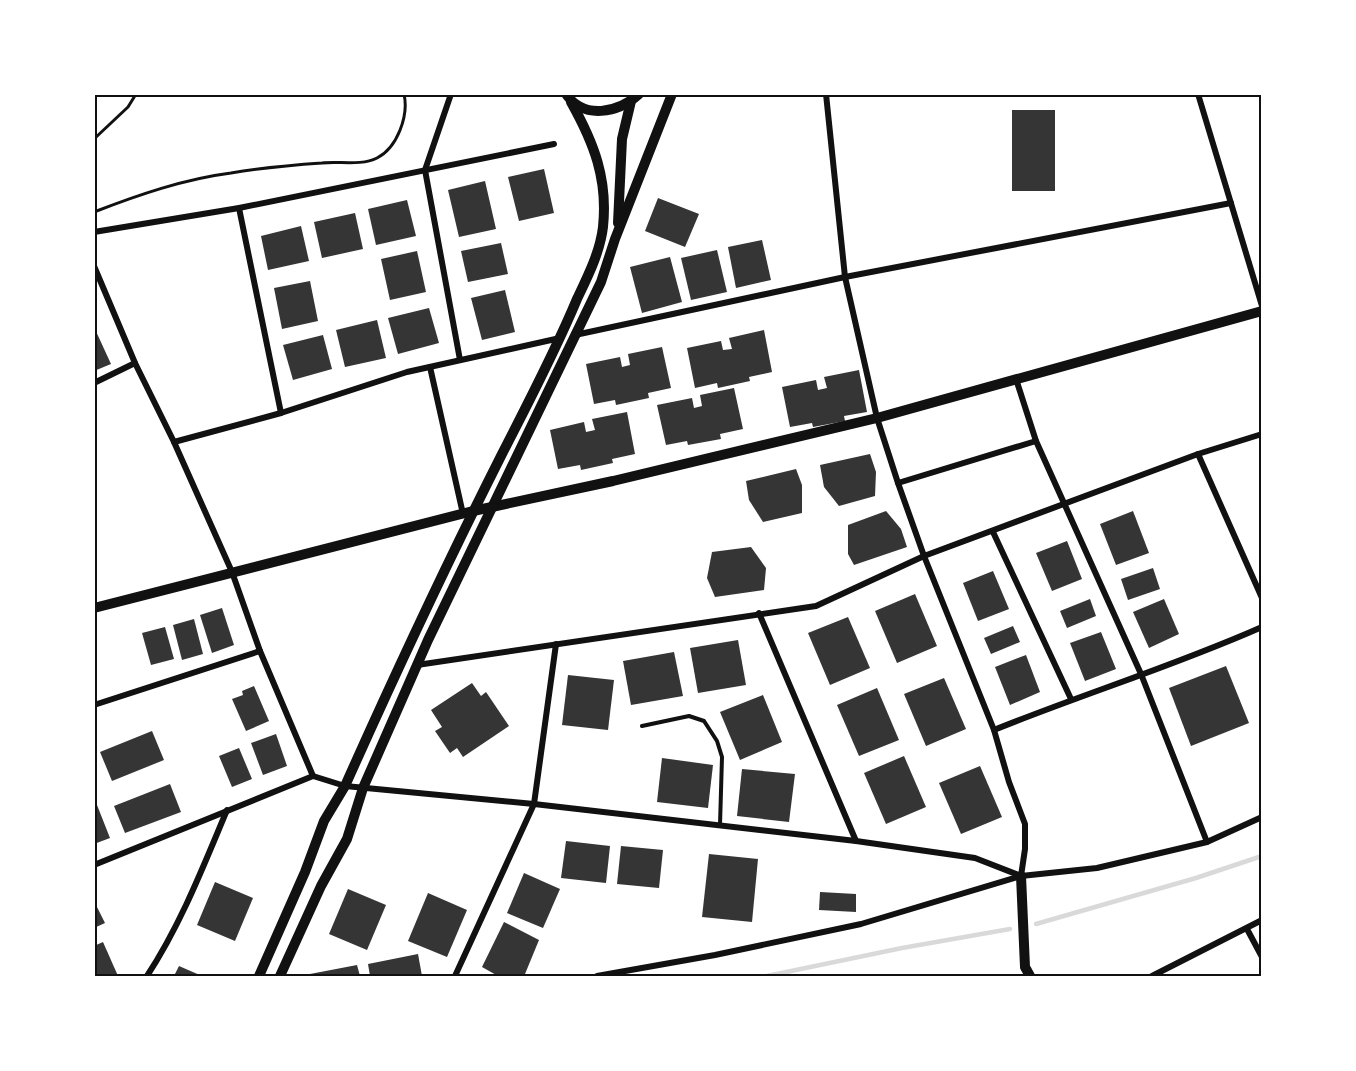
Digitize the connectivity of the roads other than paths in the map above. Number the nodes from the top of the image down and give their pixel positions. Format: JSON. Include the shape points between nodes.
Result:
{"nodes":[{"id":1,"x":451,"y":94,"type":"edge"},
{"id":2,"x":672,"y":94,"type":"edge"},
{"id":3,"x":826,"y":94,"type":"edge"},
{"id":4,"x":1198,"y":94,"type":"edge"},
{"id":5,"x":569,"y":98,"type":"edge"},
{"id":6,"x":635,"y":98,"type":"edge"},
{"id":7,"x":554,"y":144,"type":"dead end"},
{"id":8,"x":425,"y":171,"type":"junction"},
{"id":9,"x":1231,"y":203,"type":"junction"},
{"id":10,"x":239,"y":208,"type":"junction"},
{"id":11,"x":94,"y":232,"type":"edge"},
{"id":12,"x":615,"y":239,"type":"junction"},
{"id":13,"x":94,"y":266,"type":"edge"},
{"id":14,"x":845,"y":277,"type":"junction"},
{"id":15,"x":1262,"y":308,"type":"edge"},
{"id":16,"x":576,"y":335,"type":"junction"},
{"id":17,"x":560,"y":338,"type":"junction"},
{"id":18,"x":460,"y":360,"type":"junction"},
{"id":19,"x":135,"y":363,"type":"junction"},
{"id":20,"x":430,"y":367,"type":"junction"},
{"id":21,"x":1016,"y":379,"type":"junction"},
{"id":22,"x":94,"y":383,"type":"edge"},
{"id":23,"x":281,"y":413,"type":"junction"},
{"id":24,"x":878,"y":418,"type":"junction"},
{"id":25,"x":1262,"y":434,"type":"edge"},
{"id":26,"x":1036,"y":441,"type":"junction"},
{"id":27,"x":174,"y":442,"type":"junction"},
{"id":28,"x":1198,"y":454,"type":"junction"},
{"id":29,"x":898,"y":483,"type":"junction"},
{"id":30,"x":1065,"y":504,"type":"junction"},
{"id":31,"x":494,"y":507,"type":"junction"},
{"id":32,"x":468,"y":513,"type":"junction"},
{"id":33,"x":993,"y":532,"type":"junction"},
{"id":34,"x":924,"y":556,"type":"junction"},
{"id":35,"x":232,"y":572,"type":"junction"},
{"id":36,"x":1262,"y":598,"type":"edge"},
{"id":37,"x":94,"y":608,"type":"edge"},
{"id":38,"x":759,"y":613,"type":"junction"},
{"id":39,"x":1262,"y":627,"type":"edge"},
{"id":40,"x":556,"y":644,"type":"junction"},
{"id":41,"x":260,"y":651,"type":"junction"},
{"id":42,"x":417,"y":665,"type":"junction"},
{"id":43,"x":1141,"y":674,"type":"junction"},
{"id":44,"x":1071,"y":699,"type":"junction"},
{"id":45,"x":94,"y":705,"type":"edge"},
{"id":46,"x":642,"y":726,"type":"dead end"},
{"id":47,"x":994,"y":730,"type":"junction"},
{"id":48,"x":313,"y":776,"type":"junction"},
{"id":49,"x":345,"y":786,"type":"junction"},
{"id":50,"x":363,"y":788,"type":"junction"},
{"id":51,"x":534,"y":804,"type":"junction"},
{"id":52,"x":227,"y":810,"type":"junction"},
{"id":53,"x":1262,"y":817,"type":"edge"},
{"id":54,"x":720,"y":825,"type":"junction"},
{"id":55,"x":856,"y":841,"type":"junction"},
{"id":56,"x":1207,"y":842,"type":"junction"},
{"id":57,"x":94,"y":865,"type":"edge"},
{"id":58,"x":1021,"y":876,"type":"junction"},
{"id":59,"x":1262,"y":920,"type":"edge"},
{"id":60,"x":1247,"y":929,"type":"junction"},
{"id":61,"x":1262,"y":957,"type":"edge"},
{"id":62,"x":1163,"y":974,"type":"edge"},
{"id":63,"x":147,"y":976,"type":"edge"},
{"id":64,"x":259,"y":976,"type":"edge"},
{"id":65,"x":280,"y":976,"type":"edge"},
{"id":66,"x":455,"y":976,"type":"edge"},
{"id":67,"x":597,"y":976,"type":"edge"},
{"id":68,"x":1030,"y":976,"type":"edge"},
{"id":69,"x":1152,"y":976,"type":"edge"}],
"edges":[{"from":1,"to":8,"type":"street"},
{"from":2,"to":12,"type":"street"},
{"from":3,"to":14,"type":"street"},
{"from":4,"to":9,"type":"street"},
{"from":5,"to":6,"type":"street","via":[[585,109],[600,112],[617,109]]},
{"from":5,"to":17,"type":"street","via":[[590,137],[604,194],[596,255]]},
{"from":6,"to":12,"type":"street","via":[[622,139]]},
{"from":7,"to":8,"type":"street"},
{"from":8,"to":10,"type":"street"},
{"from":8,"to":18,"type":"street"},
{"from":9,"to":14,"type":"street"},
{"from":9,"to":15,"type":"street"},
{"from":10,"to":11,"type":"street"},
{"from":10,"to":23,"type":"street"},
{"from":12,"to":16,"type":"street","via":[[601,282]]},
{"from":13,"to":19,"type":"street"},
{"from":14,"to":16,"type":"street"},
{"from":14,"to":24,"type":"street"},
{"from":15,"to":21,"type":"street"},
{"from":16,"to":17,"type":"street"},
{"from":16,"to":31,"type":"street"},
{"from":17,"to":18,"type":"street"},
{"from":17,"to":32,"type":"street"},
{"from":18,"to":20,"type":"street"},
{"from":19,"to":22,"type":"street"},
{"from":19,"to":27,"type":"street"},
{"from":20,"to":23,"type":"street"},
{"from":20,"to":32,"type":"street"},
{"from":21,"to":24,"type":"street"},
{"from":21,"to":26,"type":"street"},
{"from":23,"to":27,"type":"street"},
{"from":24,"to":29,"type":"street"},
{"from":24,"to":31,"type":"street"},
{"from":25,"to":28,"type":"street"},
{"from":26,"to":29,"type":"street"},
{"from":26,"to":30,"type":"street"},
{"from":27,"to":35,"type":"street"},
{"from":28,"to":30,"type":"street"},
{"from":28,"to":36,"type":"street"},
{"from":29,"to":34,"type":"street"},
{"from":30,"to":33,"type":"street"},
{"from":30,"to":43,"type":"street"},
{"from":31,"to":32,"type":"street"},
{"from":31,"to":42,"type":"street"},
{"from":32,"to":35,"type":"street"},
{"from":32,"to":49,"type":"street"},
{"from":33,"to":34,"type":"street"},
{"from":33,"to":44,"type":"street"},
{"from":34,"to":38,"type":"street","via":[[816,606]]},
{"from":34,"to":47,"type":"street"},
{"from":35,"to":37,"type":"street"},
{"from":35,"to":41,"type":"street"},
{"from":38,"to":40,"type":"street"},
{"from":38,"to":55,"type":"street"},
{"from":39,"to":43,"type":"street"},
{"from":40,"to":42,"type":"street"},
{"from":40,"to":51,"type":"street"},
{"from":41,"to":45,"type":"street"},
{"from":41,"to":48,"type":"street"},
{"from":42,"to":50,"type":"street"},
{"from":43,"to":44,"type":"street"},
{"from":43,"to":56,"type":"street"},
{"from":44,"to":47,"type":"street"},
{"from":46,"to":54,"type":"lane","via":[[689,716],[704,721],[722,757]]},
{"from":47,"to":58,"type":"street","via":[[1024,824]]},
{"from":48,"to":49,"type":"street"},
{"from":48,"to":52,"type":"street"},
{"from":49,"to":50,"type":"street"},
{"from":49,"to":64,"type":"street","via":[[324,821]]},
{"from":50,"to":51,"type":"street"},
{"from":50,"to":65,"type":"street","via":[[347,839]]},
{"from":51,"to":54,"type":"street"},
{"from":51,"to":66,"type":"street"},
{"from":52,"to":57,"type":"street"},
{"from":52,"to":63,"type":"street","via":[[168,944]]},
{"from":53,"to":56,"type":"street"},
{"from":54,"to":55,"type":"street"},
{"from":55,"to":58,"type":"street","via":[[975,858]]},
{"from":56,"to":58,"type":"street","via":[[1097,868]]},
{"from":58,"to":67,"type":"street","via":[[861,924]]},
{"from":58,"to":68,"type":"street","via":[[1025,967]]},
{"from":59,"to":60,"type":"street"},
{"from":60,"to":61,"type":"street"},
{"from":60,"to":62,"type":"street"},
{"from":62,"to":69,"type":"street"}]}
